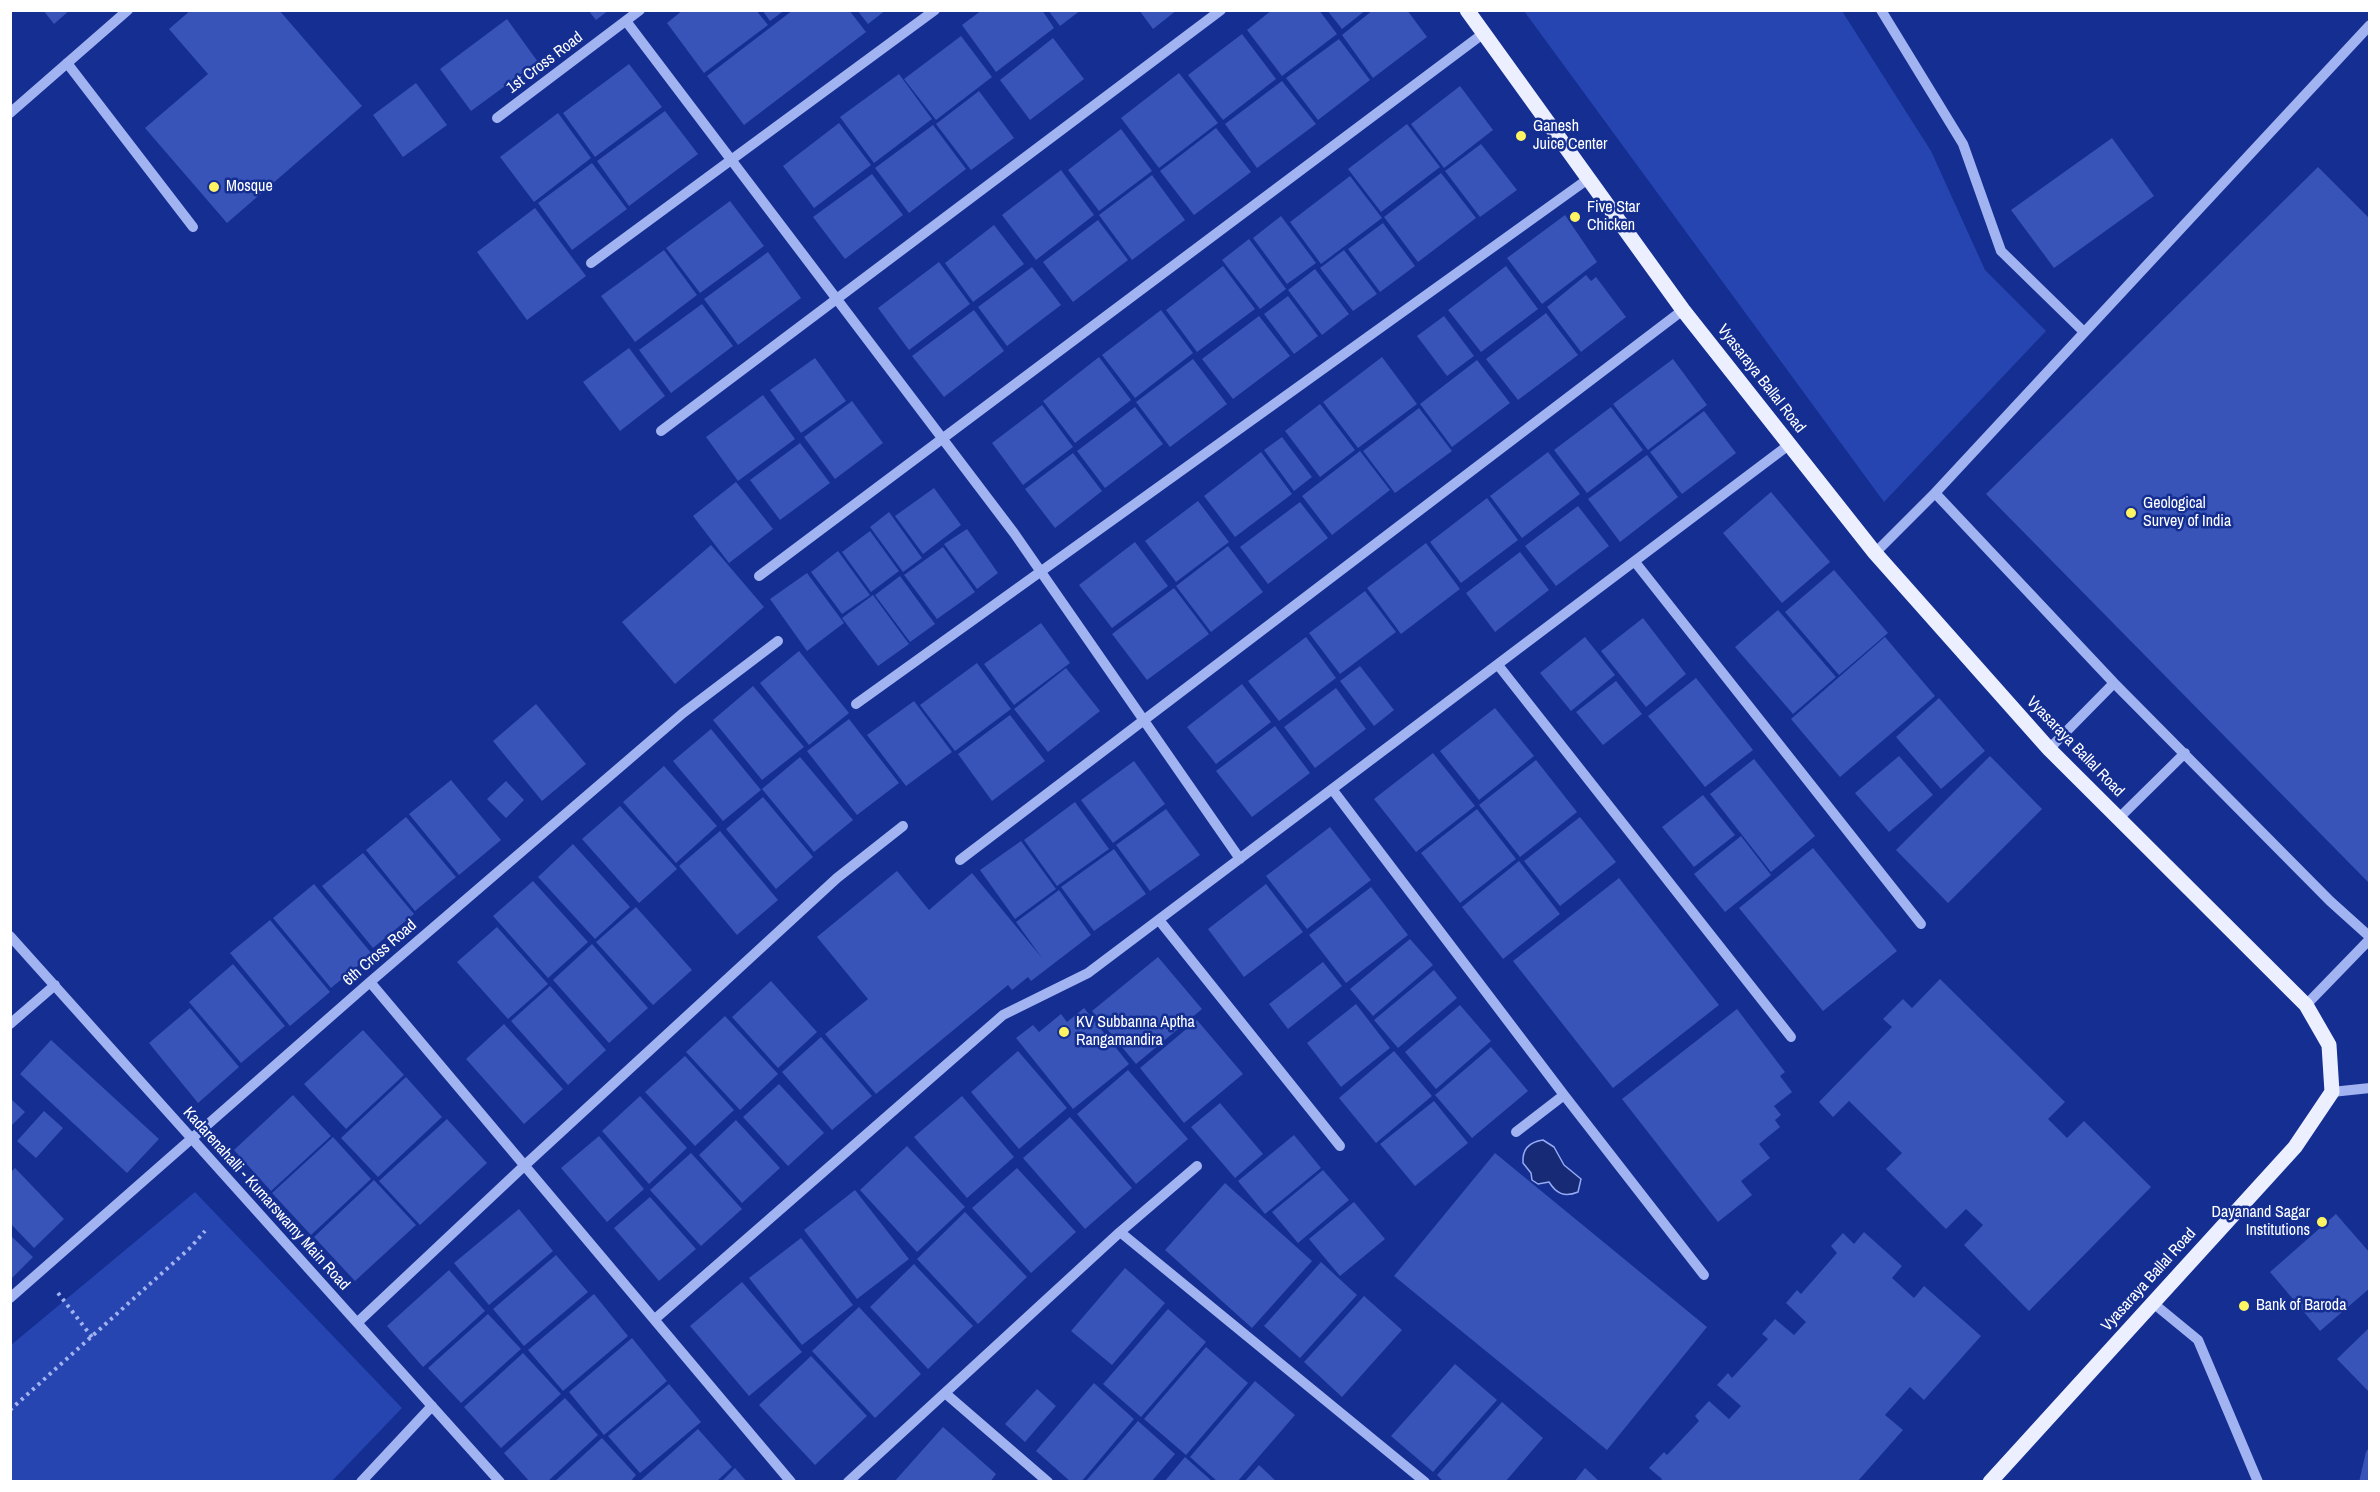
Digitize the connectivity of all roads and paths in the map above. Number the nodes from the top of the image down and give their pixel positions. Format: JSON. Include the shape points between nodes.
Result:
{"nodes":[{"id":1,"x":128,"y":10,"type":"edge"},
{"id":2,"x":640,"y":10,"type":"edge"},
{"id":3,"x":935,"y":10,"type":"edge"},
{"id":4,"x":1221,"y":10,"type":"edge"},
{"id":5,"x":1467,"y":10,"type":"edge"},
{"id":6,"x":1881,"y":10,"type":"edge"},
{"id":7,"x":626,"y":21,"type":"junction"},
{"id":8,"x":2370,"y":25,"type":"edge"},
{"id":9,"x":1484,"y":33,"type":"junction"},
{"id":10,"x":67,"y":63,"type":"junction"},
{"id":11,"x":10,"y":113,"type":"edge"},
{"id":12,"x":497,"y":118,"type":"dead end"},
{"id":13,"x":730,"y":161,"type":"junction"},
{"id":14,"x":1588,"y":179,"type":"junction"},
{"id":15,"x":193,"y":227,"type":"dead end"},
{"id":16,"x":591,"y":263,"type":"dead end"},
{"id":17,"x":836,"y":300,"type":"junction"},
{"id":18,"x":1683,"y":310,"type":"junction"},
{"id":19,"x":2084,"y":332,"type":"junction"},
{"id":20,"x":662,"y":431,"type":"dead end"},
{"id":21,"x":942,"y":438,"type":"junction"},
{"id":22,"x":1790,"y":444,"type":"junction"},
{"id":23,"x":1935,"y":493,"type":"junction"},
{"id":24,"x":1875,"y":553,"type":"junction"},
{"id":25,"x":1635,"y":562,"type":"junction"},
{"id":26,"x":1042,"y":571,"type":"junction"},
{"id":27,"x":759,"y":576,"type":"dead end"},
{"id":28,"x":778,"y":641,"type":"dead end"},
{"id":29,"x":1498,"y":664,"type":"junction"},
{"id":30,"x":2114,"y":683,"type":"junction"},
{"id":31,"x":856,"y":704,"type":"dead end"},
{"id":32,"x":1145,"y":719,"type":"junction"},
{"id":33,"x":2049,"y":749,"type":"junction"},
{"id":34,"x":2185,"y":753,"type":"junction"},
{"id":35,"x":1332,"y":789,"type":"junction"},
{"id":36,"x":2119,"y":818,"type":"junction"},
{"id":37,"x":903,"y":826,"type":"dead end"},
{"id":38,"x":1240,"y":859,"type":"junction"},
{"id":39,"x":960,"y":860,"type":"dead end"},
{"id":40,"x":1159,"y":920,"type":"junction"},
{"id":41,"x":1921,"y":924,"type":"dead end"},
{"id":42,"x":10,"y":936,"type":"edge"},
{"id":43,"x":2370,"y":938,"type":"edge"},
{"id":44,"x":370,"y":982,"type":"junction"},
{"id":45,"x":55,"y":985,"type":"junction"},
{"id":46,"x":2306,"y":1005,"type":"junction"},
{"id":47,"x":10,"y":1024,"type":"edge"},
{"id":48,"x":1791,"y":1037,"type":"dead end"},
{"id":49,"x":2370,"y":1088,"type":"edge"},
{"id":50,"x":2332,"y":1092,"type":"junction"},
{"id":51,"x":1564,"y":1095,"type":"junction"},
{"id":52,"x":1516,"y":1132,"type":"dead end"},
{"id":53,"x":192,"y":1138,"type":"junction"},
{"id":54,"x":1340,"y":1146,"type":"dead end"},
{"id":55,"x":524,"y":1166,"type":"junction"},
{"id":56,"x":1197,"y":1166,"type":"dead end"},
{"id":57,"x":205,"y":1231,"type":"dead end"},
{"id":58,"x":1120,"y":1232,"type":"junction"},
{"id":59,"x":41,"y":1271,"type":"junction"},
{"id":60,"x":1704,"y":1275,"type":"dead end"},
{"id":61,"x":10,"y":1298,"type":"edge"},
{"id":62,"x":2153,"y":1303,"type":"junction"},
{"id":63,"x":655,"y":1319,"type":"junction"},
{"id":64,"x":357,"y":1322,"type":"junction"},
{"id":65,"x":92,"y":1337,"type":"junction"},
{"id":66,"x":945,"y":1393,"type":"junction"},
{"id":67,"x":432,"y":1406,"type":"junction"},
{"id":68,"x":10,"y":1410,"type":"edge"},
{"id":69,"x":361,"y":1482,"type":"edge"},
{"id":70,"x":500,"y":1482,"type":"edge"},
{"id":71,"x":791,"y":1482,"type":"edge"},
{"id":72,"x":848,"y":1482,"type":"edge"},
{"id":73,"x":1048,"y":1482,"type":"edge"},
{"id":74,"x":1425,"y":1482,"type":"edge"},
{"id":75,"x":1990,"y":1482,"type":"edge"},
{"id":76,"x":2258,"y":1482,"type":"edge"}],
"edges":[{"from":1,"to":10,"type":"street"},
{"from":2,"to":7,"type":"street","name":"1st Cross Road"},
{"from":3,"to":13,"type":"street"},
{"from":4,"to":17,"type":"street"},
{"from":5,"to":9,"type":"main road","name":"Vyasaraya Ballal Road"},
{"from":6,"to":19,"type":"street","via":[[1963,144],[2001,250]]},
{"from":7,"to":12,"type":"street","name":"1st Cross Road"},
{"from":7,"to":13,"type":"street"},
{"from":8,"to":19,"type":"street"},
{"from":9,"to":14,"type":"main road","name":"Vyasaraya Ballal Road"},
{"from":9,"to":21,"type":"street"},
{"from":10,"to":11,"type":"street"},
{"from":10,"to":15,"type":"street"},
{"from":13,"to":16,"type":"street"},
{"from":13,"to":17,"type":"street"},
{"from":14,"to":18,"type":"main road","name":"Vyasaraya Ballal Road"},
{"from":14,"to":26,"type":"street"},
{"from":17,"to":20,"type":"street"},
{"from":17,"to":21,"type":"street"},
{"from":18,"to":22,"type":"main road","name":"Vyasaraya Ballal Road"},
{"from":18,"to":32,"type":"street"},
{"from":19,"to":23,"type":"street"},
{"from":21,"to":26,"type":"street"},
{"from":21,"to":27,"type":"street"},
{"from":22,"to":24,"type":"main road","name":"Vyasaraya Ballal Road"},
{"from":22,"to":25,"type":"street"},
{"from":23,"to":24,"type":"street"},
{"from":23,"to":30,"type":"street"},
{"from":24,"to":33,"type":"main road","name":"Vyasaraya Ballal Road"},
{"from":25,"to":29,"type":"street"},
{"from":25,"to":41,"type":"street"},
{"from":26,"to":31,"type":"street"},
{"from":26,"to":32,"type":"street"},
{"from":28,"to":44,"type":"street","name":"6th Cross Road","via":[[683,713]]},
{"from":29,"to":35,"type":"street"},
{"from":29,"to":48,"type":"street"},
{"from":30,"to":33,"type":"street"},
{"from":30,"to":34,"type":"street"},
{"from":32,"to":38,"type":"street"},
{"from":32,"to":39,"type":"street"},
{"from":33,"to":36,"type":"main road","name":"Vyasaraya Ballal Road"},
{"from":34,"to":36,"type":"street"},
{"from":34,"to":43,"type":"street"},
{"from":35,"to":38,"type":"street"},
{"from":35,"to":51,"type":"street"},
{"from":36,"to":46,"type":"main road","name":"Vyasaraya Ballal Road"},
{"from":37,"to":55,"type":"street","via":[[837,878]]},
{"from":38,"to":40,"type":"street"},
{"from":40,"to":54,"type":"street"},
{"from":40,"to":63,"type":"street","via":[[1088,973],[1003,1015]]},
{"from":42,"to":45,"type":"street","name":"Kadarenahalli - Kumarswamy Main Road"},
{"from":43,"to":46,"type":"street"},
{"from":44,"to":53,"type":"street","name":"6th Cross Road"},
{"from":44,"to":55,"type":"street"},
{"from":45,"to":47,"type":"street"},
{"from":45,"to":53,"type":"street","name":"Kadarenahalli - Kumarswamy Main Road"},
{"from":46,"to":50,"type":"main road","name":"Vyasaraya Ballal Road","via":[[2329,1045]]},
{"from":49,"to":50,"type":"street"},
{"from":50,"to":62,"type":"main road","name":"Vyasaraya Ballal Road","via":[[2295,1147]]},
{"from":51,"to":52,"type":"street"},
{"from":51,"to":60,"type":"street"},
{"from":53,"to":59,"type":"street","name":"6th Cross Road"},
{"from":53,"to":64,"type":"street","name":"Kadarenahalli - Kumarswamy Main Road"},
{"from":55,"to":63,"type":"street"},
{"from":55,"to":64,"type":"street"},
{"from":56,"to":58,"type":"street"},
{"from":57,"to":65,"type":"path"},
{"from":58,"to":66,"type":"street"},
{"from":58,"to":74,"type":"street"},
{"from":59,"to":61,"type":"street","name":"6th Cross Road"},
{"from":59,"to":65,"type":"path"},
{"from":62,"to":75,"type":"main road","name":"Vyasaraya Ballal Road"},
{"from":62,"to":76,"type":"street","via":[[2198,1340]]},
{"from":63,"to":71,"type":"street"},
{"from":64,"to":67,"type":"street","name":"Kadarenahalli - Kumarswamy Main Road"},
{"from":65,"to":68,"type":"path"},
{"from":66,"to":72,"type":"street"},
{"from":66,"to":73,"type":"street"},
{"from":67,"to":69,"type":"street"},
{"from":67,"to":70,"type":"street","name":"Kadarenahalli - Kumarswamy Main Road"}]}
